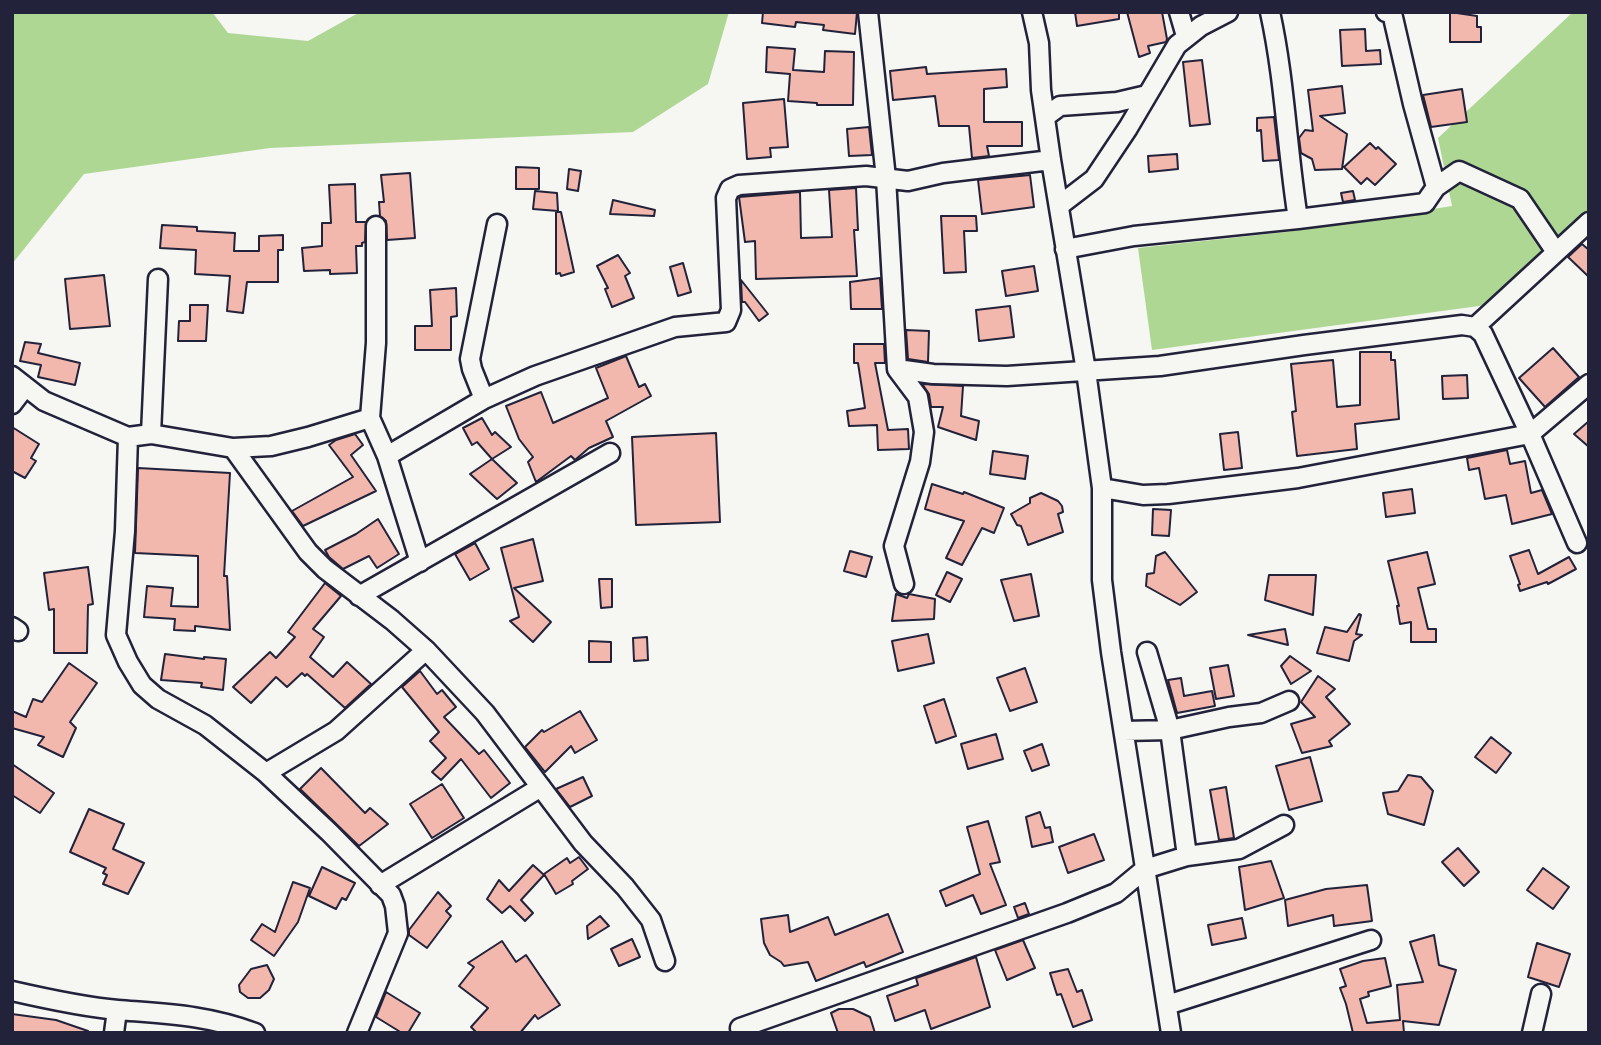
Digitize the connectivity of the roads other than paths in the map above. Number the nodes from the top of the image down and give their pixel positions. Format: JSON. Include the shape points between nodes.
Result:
{"nodes":[{"id":1,"x":868,"y":12,"type":"edge"},
{"id":2,"x":1032,"y":12,"type":"edge"},
{"id":3,"x":1179,"y":12,"type":"edge"},
{"id":4,"x":1228,"y":12,"type":"edge"},
{"id":5,"x":1270,"y":12,"type":"edge"},
{"id":6,"x":1386,"y":12,"type":"edge"},
{"id":7,"x":1186,"y":36,"type":"junction"},
{"id":8,"x":1147,"y":95,"type":"junction"},
{"id":9,"x":1045,"y":117,"type":"junction"},
{"id":10,"x":1051,"y":160,"type":"junction"},
{"id":11,"x":886,"y":178,"type":"junction"},
{"id":12,"x":1436,"y":187,"type":"junction"},
{"id":13,"x":1060,"y":205,"type":"junction"},
{"id":14,"x":1298,"y":219,"type":"junction"},
{"id":15,"x":1589,"y":222,"type":"edge"},
{"id":16,"x":497,"y":224,"type":"dead end"},
{"id":17,"x":376,"y":226,"type":"dead end"},
{"id":18,"x":1065,"y":249,"type":"junction"},
{"id":19,"x":1556,"y":252,"type":"junction"},
{"id":20,"x":158,"y":279,"type":"dead end"},
{"id":21,"x":1475,"y":327,"type":"junction"},
{"id":22,"x":897,"y":369,"type":"junction"},
{"id":23,"x":1086,"y":371,"type":"junction"},
{"id":24,"x":18,"y":382,"type":"edge"},
{"id":25,"x":1589,"y":384,"type":"edge"},
{"id":26,"x":484,"y":399,"type":"junction"},
{"id":27,"x":12,"y":404,"type":"edge"},
{"id":28,"x":370,"y":418,"type":"junction"},
{"id":29,"x":152,"y":435,"type":"junction"},
{"id":30,"x":1530,"y":435,"type":"junction"},
{"id":31,"x":128,"y":437,"type":"junction"},
{"id":32,"x":233,"y":448,"type":"junction"},
{"id":33,"x":610,"y":453,"type":"dead end"},
{"id":34,"x":387,"y":456,"type":"junction"},
{"id":35,"x":1101,"y":488,"type":"junction"},
{"id":36,"x":1577,"y":543,"type":"dead end"},
{"id":37,"x":420,"y":562,"type":"junction"},
{"id":38,"x":904,"y":584,"type":"dead end"},
{"id":39,"x":359,"y":596,"type":"junction"},
{"id":40,"x":426,"y":650,"type":"junction"},
{"id":41,"x":1147,"y":652,"type":"dead end"},
{"id":42,"x":1289,"y":701,"type":"dead end"},
{"id":43,"x":1170,"y":730,"type":"junction"},
{"id":44,"x":1124,"y":731,"type":"junction"},
{"id":45,"x":266,"y":773,"type":"junction"},
{"id":46,"x":541,"y":787,"type":"junction"},
{"id":47,"x":1284,"y":825,"type":"dead end"},
{"id":48,"x":1187,"y":856,"type":"junction"},
{"id":49,"x":1145,"y":869,"type":"junction"},
{"id":50,"x":380,"y":885,"type":"junction"},
{"id":51,"x":1371,"y":940,"type":"dead end"},
{"id":52,"x":665,"y":961,"type":"dead end"},
{"id":53,"x":12,"y":991,"type":"edge"},
{"id":54,"x":1541,"y":995,"type":"dead end"},
{"id":55,"x":1167,"y":1006,"type":"junction"},
{"id":56,"x":117,"y":1010,"type":"junction"},
{"id":57,"x":740,"y":1028,"type":"dead end"},
{"id":58,"x":114,"y":1033,"type":"edge"},
{"id":59,"x":256,"y":1033,"type":"edge"},
{"id":60,"x":357,"y":1033,"type":"edge"},
{"id":61,"x":1171,"y":1033,"type":"edge"},
{"id":62,"x":1532,"y":1033,"type":"edge"}],
"edges":[{"from":1,"to":11,"type":"street"},
{"from":2,"to":9,"type":"street"},
{"from":3,"to":7,"type":"street"},
{"from":4,"to":7,"type":"street"},
{"from":5,"to":14,"type":"street"},
{"from":6,"to":12,"type":"street","via":[[1392,13]]},
{"from":7,"to":8,"type":"street"},
{"from":8,"to":9,"type":"street","via":[[1060,106]]},
{"from":8,"to":13,"type":"street","via":[[1094,179]]},
{"from":9,"to":10,"type":"street"},
{"from":10,"to":11,"type":"street","via":[[908,181]]},
{"from":10,"to":13,"type":"street"},
{"from":11,"to":22,"type":"street"},
{"from":11,"to":26,"type":"street","via":[[730,189],[726,198],[730,310],[726,322],[675,327],[535,376]]},
{"from":12,"to":14,"type":"street","via":[[1425,203]]},
{"from":12,"to":19,"type":"street","via":[[1459,171],[1520,199]]},
{"from":13,"to":18,"type":"street"},
{"from":14,"to":18,"type":"street","via":[[1134,236]]},
{"from":15,"to":19,"type":"street"},
{"from":16,"to":26,"type":"street","via":[[470,359]]},
{"from":17,"to":28,"type":"street","via":[[376,343]]},
{"from":18,"to":23,"type":"street"},
{"from":19,"to":21,"type":"street"},
{"from":20,"to":29,"type":"street"},
{"from":21,"to":23,"type":"street"},
{"from":21,"to":30,"type":"street","via":[[1483,334]]},
{"from":22,"to":23,"type":"street","via":[[984,376]]},
{"from":22,"to":38,"type":"street","via":[[918,397],[923,432],[920,462],[894,546]]},
{"from":23,"to":35,"type":"street"},
{"from":24,"to":27,"type":"street"},
{"from":24,"to":31,"type":"street","via":[[44,401]]},
{"from":25,"to":30,"type":"street"},
{"from":26,"to":34,"type":"street"},
{"from":28,"to":32,"type":"street","via":[[271,446]]},
{"from":28,"to":34,"type":"street"},
{"from":29,"to":31,"type":"street"},
{"from":29,"to":32,"type":"street"},
{"from":30,"to":35,"type":"street","via":[[1298,478],[1168,494]]},
{"from":30,"to":36,"type":"street"},
{"from":31,"to":45,"type":"street","via":[[116,635],[142,685],[205,725]]},
{"from":32,"to":39,"type":"street","via":[[308,551]]},
{"from":33,"to":37,"type":"street"},
{"from":34,"to":37,"type":"street"},
{"from":35,"to":44,"type":"street","via":[[1102,580]]},
{"from":37,"to":39,"type":"street"},
{"from":39,"to":40,"type":"street"},
{"from":40,"to":45,"type":"street","via":[[336,731]]},
{"from":40,"to":46,"type":"street","via":[[485,713]]},
{"from":41,"to":43,"type":"street"},
{"from":42,"to":43,"type":"street","via":[[1261,713]]},
{"from":43,"to":44,"type":"street"},
{"from":43,"to":48,"type":"street"},
{"from":44,"to":49,"type":"street"},
{"from":45,"to":50,"type":"street"},
{"from":46,"to":50,"type":"street"},
{"from":46,"to":52,"type":"street","via":[[651,920]]},
{"from":47,"to":48,"type":"street","via":[[1239,849]]},
{"from":48,"to":49,"type":"street"},
{"from":49,"to":55,"type":"street"},
{"from":49,"to":57,"type":"street","via":[[1116,893],[1066,913]]},
{"from":50,"to":60,"type":"street","via":[[391,895],[398,933]]},
{"from":51,"to":55,"type":"street"},
{"from":53,"to":56,"type":"street"},
{"from":54,"to":62,"type":"street"},
{"from":55,"to":61,"type":"street"},
{"from":56,"to":58,"type":"street"},
{"from":56,"to":59,"type":"street","via":[[196,1016]]}]}
